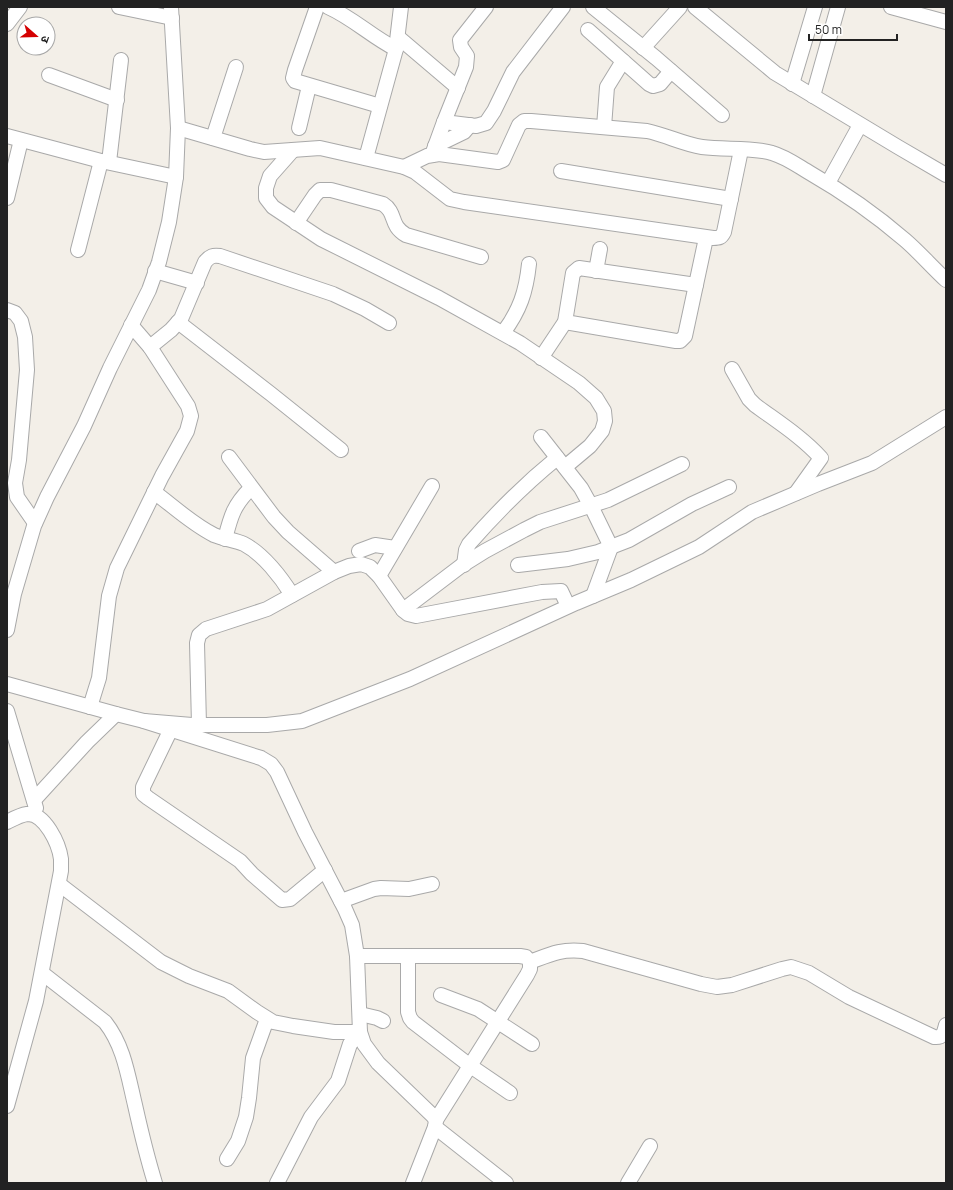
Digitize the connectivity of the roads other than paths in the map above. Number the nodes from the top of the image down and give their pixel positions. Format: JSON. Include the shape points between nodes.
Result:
{"nodes":[{"id":1,"x":119,"y":7,"type":"edge"},
{"id":2,"x":317,"y":7,"type":"edge"},
{"id":3,"x":401,"y":7,"type":"edge"},
{"id":4,"x":486,"y":7,"type":"edge"},
{"id":5,"x":563,"y":7,"type":"edge"},
{"id":6,"x":594,"y":7,"type":"edge"},
{"id":7,"x":680,"y":7,"type":"edge"},
{"id":8,"x":694,"y":7,"type":"edge"},
{"id":9,"x":815,"y":7,"type":"edge"},
{"id":10,"x":838,"y":7,"type":"edge"},
{"id":11,"x":891,"y":7,"type":"edge"},
{"id":12,"x":337,"y":9,"type":"edge"},
{"id":13,"x":171,"y":12,"type":"edge"},
{"id":14,"x":946,"y":22,"type":"edge"},
{"id":15,"x":588,"y":30,"type":"dead end"},
{"id":16,"x":397,"y":43,"type":"junction"},
{"id":17,"x":643,"y":48,"type":"junction"},
{"id":18,"x":122,"y":60,"type":"dead end"},
{"id":19,"x":623,"y":61,"type":"junction"},
{"id":20,"x":236,"y":67,"type":"dead end"},
{"id":21,"x":671,"y":71,"type":"junction"},
{"id":22,"x":49,"y":75,"type":"dead end"},
{"id":23,"x":792,"y":84,"type":"junction"},
{"id":24,"x":309,"y":86,"type":"junction"},
{"id":25,"x":458,"y":88,"type":"junction"},
{"id":26,"x":813,"y":96,"type":"junction"},
{"id":27,"x":116,"y":100,"type":"junction"},
{"id":28,"x":380,"y":106,"type":"junction"},
{"id":29,"x":722,"y":115,"type":"dead end"},
{"id":30,"x":444,"y":122,"type":"junction"},
{"id":31,"x":470,"y":125,"type":"junction"},
{"id":32,"x":860,"y":125,"type":"junction"},
{"id":33,"x":604,"y":127,"type":"junction"},
{"id":34,"x":178,"y":128,"type":"junction"},
{"id":35,"x":299,"y":128,"type":"dead end"},
{"id":36,"x":7,"y":136,"type":"edge"},
{"id":37,"x":213,"y":138,"type":"junction"},
{"id":38,"x":21,"y":140,"type":"junction"},
{"id":39,"x":293,"y":150,"type":"junction"},
{"id":40,"x":741,"y":150,"type":"junction"},
{"id":41,"x":432,"y":152,"type":"junction"},
{"id":42,"x":366,"y":158,"type":"junction"},
{"id":43,"x":105,"y":161,"type":"junction"},
{"id":44,"x":409,"y":169,"type":"junction"},
{"id":45,"x":561,"y":171,"type":"dead end"},
{"id":46,"x":946,"y":175,"type":"edge"},
{"id":47,"x":176,"y":178,"type":"junction"},
{"id":48,"x":828,"y":184,"type":"junction"},
{"id":49,"x":7,"y":198,"type":"edge"},
{"id":50,"x":731,"y":200,"type":"junction"},
{"id":51,"x":296,"y":223,"type":"junction"},
{"id":52,"x":706,"y":238,"type":"junction"},
{"id":53,"x":600,"y":249,"type":"dead end"},
{"id":54,"x":78,"y":250,"type":"dead end"},
{"id":55,"x":481,"y":257,"type":"dead end"},
{"id":56,"x":529,"y":264,"type":"dead end"},
{"id":57,"x":155,"y":271,"type":"junction"},
{"id":58,"x":596,"y":271,"type":"junction"},
{"id":59,"x":946,"y":280,"type":"edge"},
{"id":60,"x":197,"y":283,"type":"junction"},
{"id":61,"x":696,"y":285,"type":"junction"},
{"id":62,"x":7,"y":310,"type":"edge"},
{"id":63,"x":178,"y":322,"type":"junction"},
{"id":64,"x":565,"y":322,"type":"junction"},
{"id":65,"x":389,"y":323,"type":"dead end"},
{"id":66,"x":131,"y":325,"type":"junction"},
{"id":67,"x":504,"y":333,"type":"junction"},
{"id":68,"x":150,"y":347,"type":"junction"},
{"id":69,"x":541,"y":358,"type":"junction"},
{"id":70,"x":732,"y":369,"type":"dead end"},
{"id":71,"x":946,"y":417,"type":"edge"},
{"id":72,"x":541,"y":437,"type":"dead end"},
{"id":73,"x":341,"y":450,"type":"dead end"},
{"id":74,"x":229,"y":457,"type":"dead end"},
{"id":75,"x":561,"y":462,"type":"junction"},
{"id":76,"x":682,"y":464,"type":"dead end"},
{"id":77,"x":432,"y":486,"type":"dead end"},
{"id":78,"x":729,"y":487,"type":"dead end"},
{"id":79,"x":252,"y":488,"type":"junction"},
{"id":80,"x":154,"y":492,"type":"junction"},
{"id":81,"x":796,"y":493,"type":"junction"},
{"id":82,"x":591,"y":506,"type":"junction"},
{"id":83,"x":35,"y":523,"type":"junction"},
{"id":84,"x":225,"y":539,"type":"junction"},
{"id":85,"x":611,"y":547,"type":"junction"},
{"id":86,"x":395,"y":548,"type":"junction"},
{"id":87,"x":359,"y":552,"type":"dead end"},
{"id":88,"x":464,"y":564,"type":"junction"},
{"id":89,"x":518,"y":565,"type":"dead end"},
{"id":90,"x":334,"y":572,"type":"junction"},
{"id":91,"x":379,"y":576,"type":"junction"},
{"id":92,"x":292,"y":595,"type":"junction"},
{"id":93,"x":593,"y":596,"type":"junction"},
{"id":94,"x":568,"y":606,"type":"junction"},
{"id":95,"x":403,"y":610,"type":"junction"},
{"id":96,"x":7,"y":630,"type":"edge"},
{"id":97,"x":7,"y":684,"type":"edge"},
{"id":98,"x":90,"y":706,"type":"junction"},
{"id":99,"x":7,"y":711,"type":"edge"},
{"id":100,"x":116,"y":714,"type":"junction"},
{"id":101,"x":144,"y":721,"type":"junction"},
{"id":102,"x":199,"y":725,"type":"junction"},
{"id":103,"x":171,"y":729,"type":"junction"},
{"id":104,"x":34,"y":800,"type":"junction"},
{"id":105,"x":39,"y":818,"type":"junction"},
{"id":106,"x":7,"y":822,"type":"edge"},
{"id":107,"x":325,"y":870,"type":"junction"},
{"id":108,"x":59,"y":884,"type":"junction"},
{"id":109,"x":432,"y":884,"type":"dead end"},
{"id":110,"x":341,"y":901,"type":"junction"},
{"id":111,"x":358,"y":956,"type":"junction"},
{"id":112,"x":408,"y":956,"type":"junction"},
{"id":113,"x":530,"y":962,"type":"junction"},
{"id":114,"x":42,"y":973,"type":"junction"},
{"id":115,"x":441,"y":995,"type":"dead end"},
{"id":116,"x":360,"y":1014,"type":"junction"},
{"id":117,"x":267,"y":1018,"type":"junction"},
{"id":118,"x":383,"y":1021,"type":"dead end"},
{"id":119,"x":498,"y":1021,"type":"junction"},
{"id":120,"x":946,"y":1025,"type":"edge"},
{"id":121,"x":361,"y":1034,"type":"junction"},
{"id":122,"x":532,"y":1044,"type":"dead end"},
{"id":123,"x":469,"y":1065,"type":"junction"},
{"id":124,"x":510,"y":1093,"type":"dead end"},
{"id":125,"x":7,"y":1106,"type":"edge"},
{"id":126,"x":435,"y":1123,"type":"junction"},
{"id":127,"x":650,"y":1146,"type":"dead end"},
{"id":128,"x":227,"y":1159,"type":"dead end"},
{"id":129,"x":155,"y":1183,"type":"edge"},
{"id":130,"x":277,"y":1183,"type":"edge"},
{"id":131,"x":413,"y":1183,"type":"edge"},
{"id":132,"x":506,"y":1183,"type":"edge"},
{"id":133,"x":628,"y":1183,"type":"edge"}],
"edges":[{"from":1,"to":13,"type":"street"},
{"from":2,"to":24,"type":"street","via":[[293,78]]},
{"from":3,"to":16,"type":"street"},
{"from":4,"to":25,"type":"street","via":[[460,40],[467,56],[466,67]]},
{"from":5,"to":31,"type":"street","via":[[513,72],[486,123]]},
{"from":6,"to":17,"type":"street"},
{"from":7,"to":17,"type":"street"},
{"from":8,"to":23,"type":"street"},
{"from":9,"to":23,"type":"street"},
{"from":10,"to":26,"type":"street"},
{"from":11,"to":14,"type":"street"},
{"from":12,"to":16,"type":"street"},
{"from":13,"to":34,"type":"street"},
{"from":15,"to":19,"type":"street"},
{"from":16,"to":25,"type":"street"},
{"from":16,"to":28,"type":"street"},
{"from":17,"to":21,"type":"street"},
{"from":18,"to":27,"type":"street"},
{"from":19,"to":21,"type":"street","via":[[653,86],[660,84]]},
{"from":19,"to":33,"type":"street","via":[[607,87]]},
{"from":20,"to":37,"type":"street"},
{"from":21,"to":29,"type":"street"},
{"from":22,"to":27,"type":"street"},
{"from":23,"to":26,"type":"street"},
{"from":24,"to":28,"type":"street"},
{"from":24,"to":35,"type":"street"},
{"from":25,"to":30,"type":"street"},
{"from":26,"to":32,"type":"street"},
{"from":27,"to":43,"type":"street"},
{"from":28,"to":42,"type":"street"},
{"from":30,"to":31,"type":"street"},
{"from":30,"to":41,"type":"street"},
{"from":31,"to":41,"type":"street","via":[[464,132]]},
{"from":32,"to":46,"type":"street"},
{"from":32,"to":48,"type":"street"},
{"from":33,"to":40,"type":"street","via":[[647,130],[690,144]]},
{"from":33,"to":41,"type":"street","via":[[524,121],[519,125],[503,160],[498,162]]},
{"from":34,"to":37,"type":"street"},
{"from":34,"to":47,"type":"street"},
{"from":36,"to":38,"type":"street"},
{"from":37,"to":39,"type":"street","via":[[264,152]]},
{"from":38,"to":43,"type":"street"},
{"from":38,"to":49,"type":"street"},
{"from":39,"to":42,"type":"street","via":[[320,148]]},
{"from":39,"to":51,"type":"street","via":[[270,176],[266,198],[273,207]]},
{"from":40,"to":48,"type":"street","via":[[772,153]]},
{"from":40,"to":50,"type":"street"},
{"from":41,"to":44,"type":"street"},
{"from":42,"to":44,"type":"street"},
{"from":43,"to":47,"type":"street"},
{"from":43,"to":54,"type":"street"},
{"from":44,"to":52,"type":"street","via":[[450,199]]},
{"from":45,"to":50,"type":"street"},
{"from":47,"to":57,"type":"street","via":[[169,222]]},
{"from":48,"to":59,"type":"street","via":[[887,225]]},
{"from":50,"to":52,"type":"street","via":[[722,236]]},
{"from":51,"to":55,"type":"street","via":[[320,190],[331,190],[383,204],[388,207],[394,224],[406,235]]},
{"from":51,"to":67,"type":"street"},
{"from":52,"to":61,"type":"street"},
{"from":53,"to":58,"type":"street"},
{"from":56,"to":67,"type":"street","via":[[522,301]]},
{"from":57,"to":60,"type":"street"},
{"from":57,"to":66,"type":"street"},
{"from":58,"to":61,"type":"street"},
{"from":58,"to":64,"type":"street","via":[[579,268],[573,273]]},
{"from":60,"to":63,"type":"street"},
{"from":60,"to":65,"type":"street","via":[[209,257],[220,256],[333,294]]},
{"from":61,"to":64,"type":"street","via":[[685,336],[680,341]]},
{"from":62,"to":83,"type":"street","via":[[15,313],[21,321],[25,337],[27,370],[15,483],[17,497]]},
{"from":63,"to":68,"type":"street"},
{"from":63,"to":73,"type":"street"},
{"from":64,"to":69,"type":"street"},
{"from":66,"to":68,"type":"street"},
{"from":66,"to":83,"type":"street"},
{"from":67,"to":69,"type":"street"},
{"from":68,"to":80,"type":"street","via":[[188,406],[191,416],[187,431]]},
{"from":69,"to":75,"type":"street","via":[[579,383],[596,398],[604,411],[602,431],[590,446]]},
{"from":70,"to":81,"type":"street","via":[[749,399],[798,436],[821,458]]},
{"from":71,"to":81,"type":"street","via":[[872,463]]},
{"from":72,"to":75,"type":"street"},
{"from":74,"to":79,"type":"street"},
{"from":75,"to":82,"type":"street"},
{"from":75,"to":88,"type":"street","via":[[535,476],[501,508],[473,539],[466,550]]},
{"from":76,"to":82,"type":"street"},
{"from":77,"to":86,"type":"street"},
{"from":78,"to":85,"type":"street"},
{"from":79,"to":84,"type":"street","via":[[233,511]]},
{"from":79,"to":90,"type":"street","via":[[288,532]]},
{"from":80,"to":84,"type":"street","via":[[199,526]]},
{"from":80,"to":98,"type":"street","via":[[117,568],[109,596],[99,678]]},
{"from":81,"to":93,"type":"street","via":[[752,512],[699,546]]},
{"from":82,"to":85,"type":"street"},
{"from":82,"to":88,"type":"street","via":[[540,522]]},
{"from":83,"to":96,"type":"street","via":[[14,594]]},
{"from":84,"to":92,"type":"street","via":[[252,550],[277,572]]},
{"from":85,"to":89,"type":"street","via":[[568,559]]},
{"from":85,"to":93,"type":"street"},
{"from":86,"to":87,"type":"street","via":[[375,545]]},
{"from":86,"to":91,"type":"street"},
{"from":88,"to":95,"type":"street"},
{"from":90,"to":91,"type":"street","via":[[361,564],[370,567]]},
{"from":90,"to":92,"type":"street"},
{"from":91,"to":95,"type":"street"},
{"from":92,"to":102,"type":"street","via":[[266,609],[206,630],[199,636]]},
{"from":93,"to":94,"type":"street"},
{"from":94,"to":95,"type":"street","via":[[561,591],[542,592],[416,616]]},
{"from":94,"to":102,"type":"street","via":[[410,679],[302,721],[267,725]]},
{"from":97,"to":98,"type":"street"},
{"from":98,"to":100,"type":"street"},
{"from":99,"to":104,"type":"street"},
{"from":100,"to":101,"type":"street"},
{"from":100,"to":104,"type":"street"},
{"from":101,"to":102,"type":"street"},
{"from":101,"to":103,"type":"street"},
{"from":103,"to":107,"type":"street","via":[[261,758],[270,764],[277,772]]},
{"from":103,"to":107,"type":"street","via":[[143,794],[240,861],[282,900],[290,899]]},
{"from":104,"to":105,"type":"street"},
{"from":105,"to":106,"type":"street","via":[[29,814]]},
{"from":105,"to":108,"type":"street","via":[[50,829],[60,857]]},
{"from":107,"to":110,"type":"street"},
{"from":108,"to":114,"type":"street"},
{"from":108,"to":117,"type":"street","via":[[161,962],[228,991]]},
{"from":109,"to":110,"type":"street","via":[[409,889],[374,889]]},
{"from":110,"to":111,"type":"street","via":[[352,926]]},
{"from":111,"to":112,"type":"street"},
{"from":111,"to":116,"type":"street"},
{"from":112,"to":113,"type":"street","via":[[520,956],[526,957]]},
{"from":112,"to":123,"type":"street","via":[[410,1018]]},
{"from":113,"to":119,"type":"street","via":[[527,975]]},
{"from":113,"to":120,"type":"street","via":[[568,949],[717,986],[732,985],[791,967],[809,973],[849,997],[934,1037],[941,1036]]},
{"from":114,"to":125,"type":"street"},
{"from":114,"to":129,"type":"street","via":[[105,1022],[112,1032],[121,1050]]},
{"from":115,"to":119,"type":"street","via":[[478,1009]]},
{"from":116,"to":118,"type":"street"},
{"from":116,"to":121,"type":"street"},
{"from":117,"to":121,"type":"street","via":[[273,1022],[293,1026]]},
{"from":117,"to":128,"type":"street","via":[[253,1058],[246,1117],[238,1141]]},
{"from":119,"to":122,"type":"street"},
{"from":119,"to":123,"type":"street"},
{"from":121,"to":126,"type":"street","via":[[371,1055],[433,1116]]},
{"from":121,"to":130,"type":"street","via":[[350,1044],[338,1082],[311,1117]]},
{"from":123,"to":124,"type":"street"},
{"from":123,"to":126,"type":"street"},
{"from":126,"to":131,"type":"street"},
{"from":126,"to":132,"type":"street"},
{"from":127,"to":133,"type":"street"}]}
